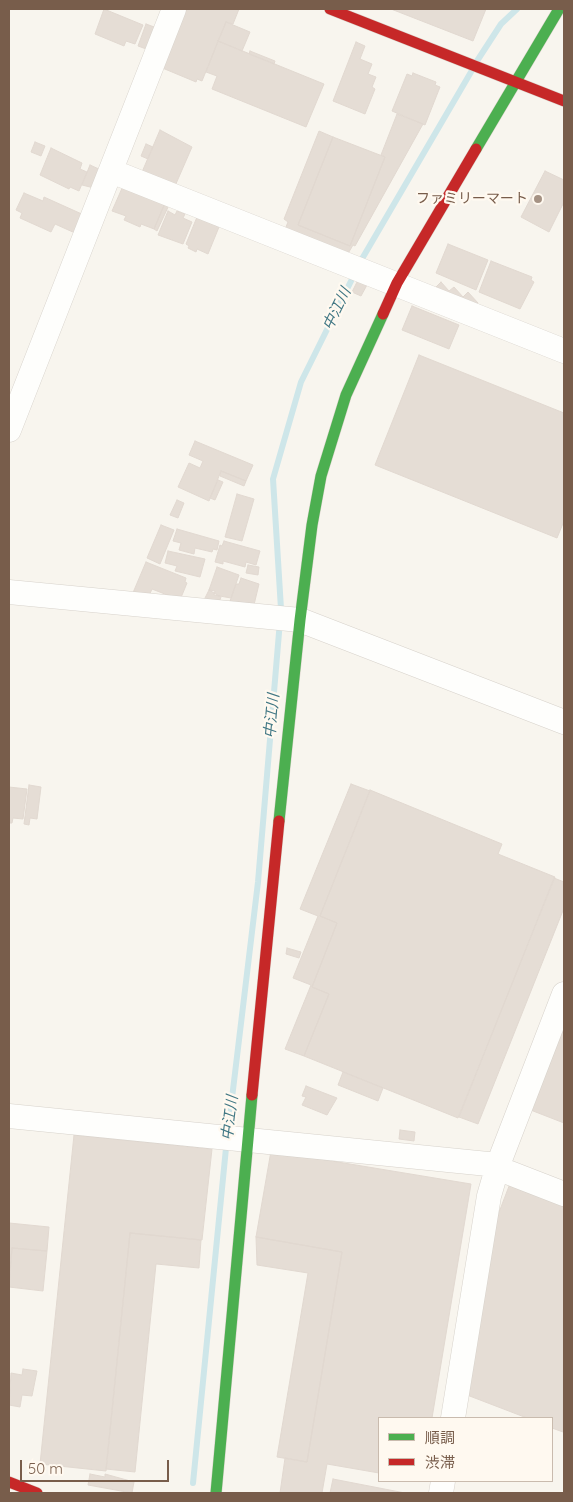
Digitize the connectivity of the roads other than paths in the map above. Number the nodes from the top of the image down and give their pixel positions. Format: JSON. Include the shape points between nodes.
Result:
{"nodes":[{"id":1,"x":174,"y":9,"type":"edge"},
{"id":2,"x":330,"y":9,"type":"edge"},
{"id":3,"x":559,"y":9,"type":"edge"},
{"id":4,"x":516,"y":81,"type":"junction"},
{"id":5,"x":564,"y":101,"type":"edge"},
{"id":6,"x":111,"y":171,"type":"junction"},
{"id":7,"x":389,"y":280,"type":"junction"},
{"id":8,"x":564,"y":351,"type":"edge"},
{"id":9,"x":9,"y":430,"type":"edge"},
{"id":10,"x":9,"y":592,"type":"edge"},
{"id":11,"x":297,"y":619,"type":"junction"},
{"id":12,"x":564,"y":722,"type":"edge"},
{"id":13,"x":564,"y":994,"type":"edge"},
{"id":14,"x":9,"y":1116,"type":"edge"},
{"id":15,"x":244,"y":1140,"type":"junction"},
{"id":16,"x":497,"y":1166,"type":"junction"},
{"id":17,"x":564,"y":1194,"type":"edge"},
{"id":18,"x":453,"y":1417,"type":"edge"},
{"id":19,"x":9,"y":1482,"type":"edge"},
{"id":20,"x":37,"y":1493,"type":"edge"},
{"id":21,"x":216,"y":1493,"type":"edge"}],
"edges":[{"from":1,"to":6,"type":"street"},
{"from":2,"to":4,"type":"street"},
{"from":3,"to":4,"type":"street"},
{"from":4,"to":5,"type":"street"},
{"from":4,"to":7,"type":"street"},
{"from":6,"to":7,"type":"street"},
{"from":6,"to":9,"type":"street"},
{"from":7,"to":8,"type":"street"},
{"from":7,"to":11,"type":"street","via":[[332,437],[312,525]]},
{"from":10,"to":11,"type":"street"},
{"from":11,"to":12,"type":"street"},
{"from":11,"to":15,"type":"street"},
{"from":13,"to":16,"type":"street"},
{"from":14,"to":15,"type":"street"},
{"from":15,"to":16,"type":"street"},
{"from":15,"to":21,"type":"street"},
{"from":16,"to":17,"type":"street"},
{"from":16,"to":18,"type":"street","via":[[489,1196]]},
{"from":19,"to":20,"type":"street"}]}
